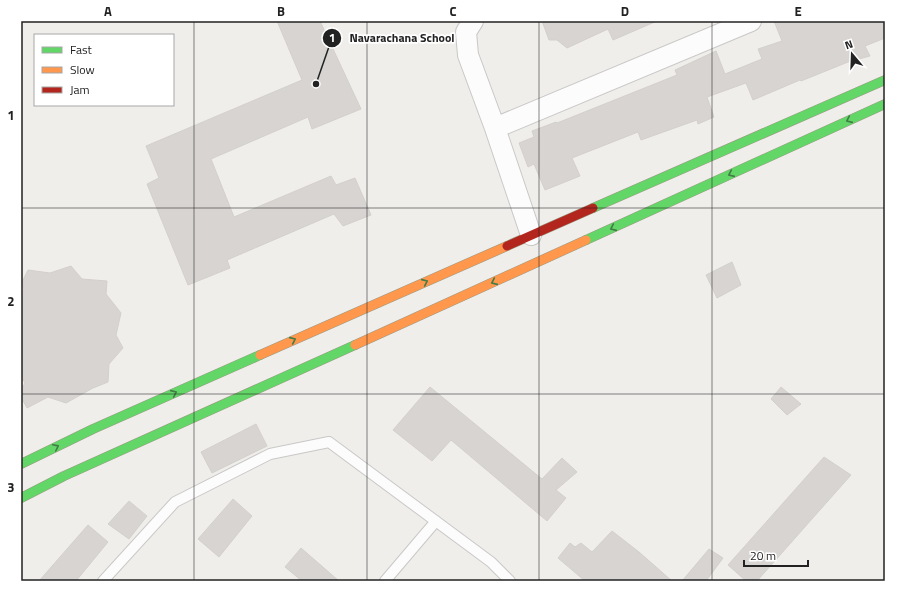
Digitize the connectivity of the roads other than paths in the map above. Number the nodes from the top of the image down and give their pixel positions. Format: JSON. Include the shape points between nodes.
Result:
{"nodes":[{"id":1,"x":473,"y":21,"type":"edge"},
{"id":2,"x":751,"y":21,"type":"edge"},
{"id":3,"x":885,"y":80,"type":"edge"},
{"id":4,"x":885,"y":104,"type":"edge"},
{"id":5,"x":495,"y":128,"type":"junction"},
{"id":6,"x":531,"y":235,"type":"junction"},
{"id":7,"x":21,"y":464,"type":"edge"},
{"id":8,"x":21,"y":498,"type":"edge"},
{"id":9,"x":436,"y":521,"type":"junction"},
{"id":10,"x":103,"y":581,"type":"edge"},
{"id":11,"x":385,"y":581,"type":"edge"},
{"id":12,"x":510,"y":581,"type":"edge"}],
"edges":[{"from":1,"to":5,"type":"street","via":[[466,32],[468,54]]},
{"from":2,"to":5,"type":"street"},
{"from":3,"to":6,"type":"street"},
{"from":4,"to":8,"type":"street","one_way":true,"via":[[420,312]]},
{"from":5,"to":6,"type":"street"},
{"from":7,"to":6,"type":"street","one_way":true,"via":[[93,429],[412,292]]},
{"from":9,"to":10,"type":"lane","via":[[329,442],[270,454],[176,502]]},
{"from":9,"to":11,"type":"lane"},
{"from":9,"to":12,"type":"lane","via":[[491,562]]}]}
